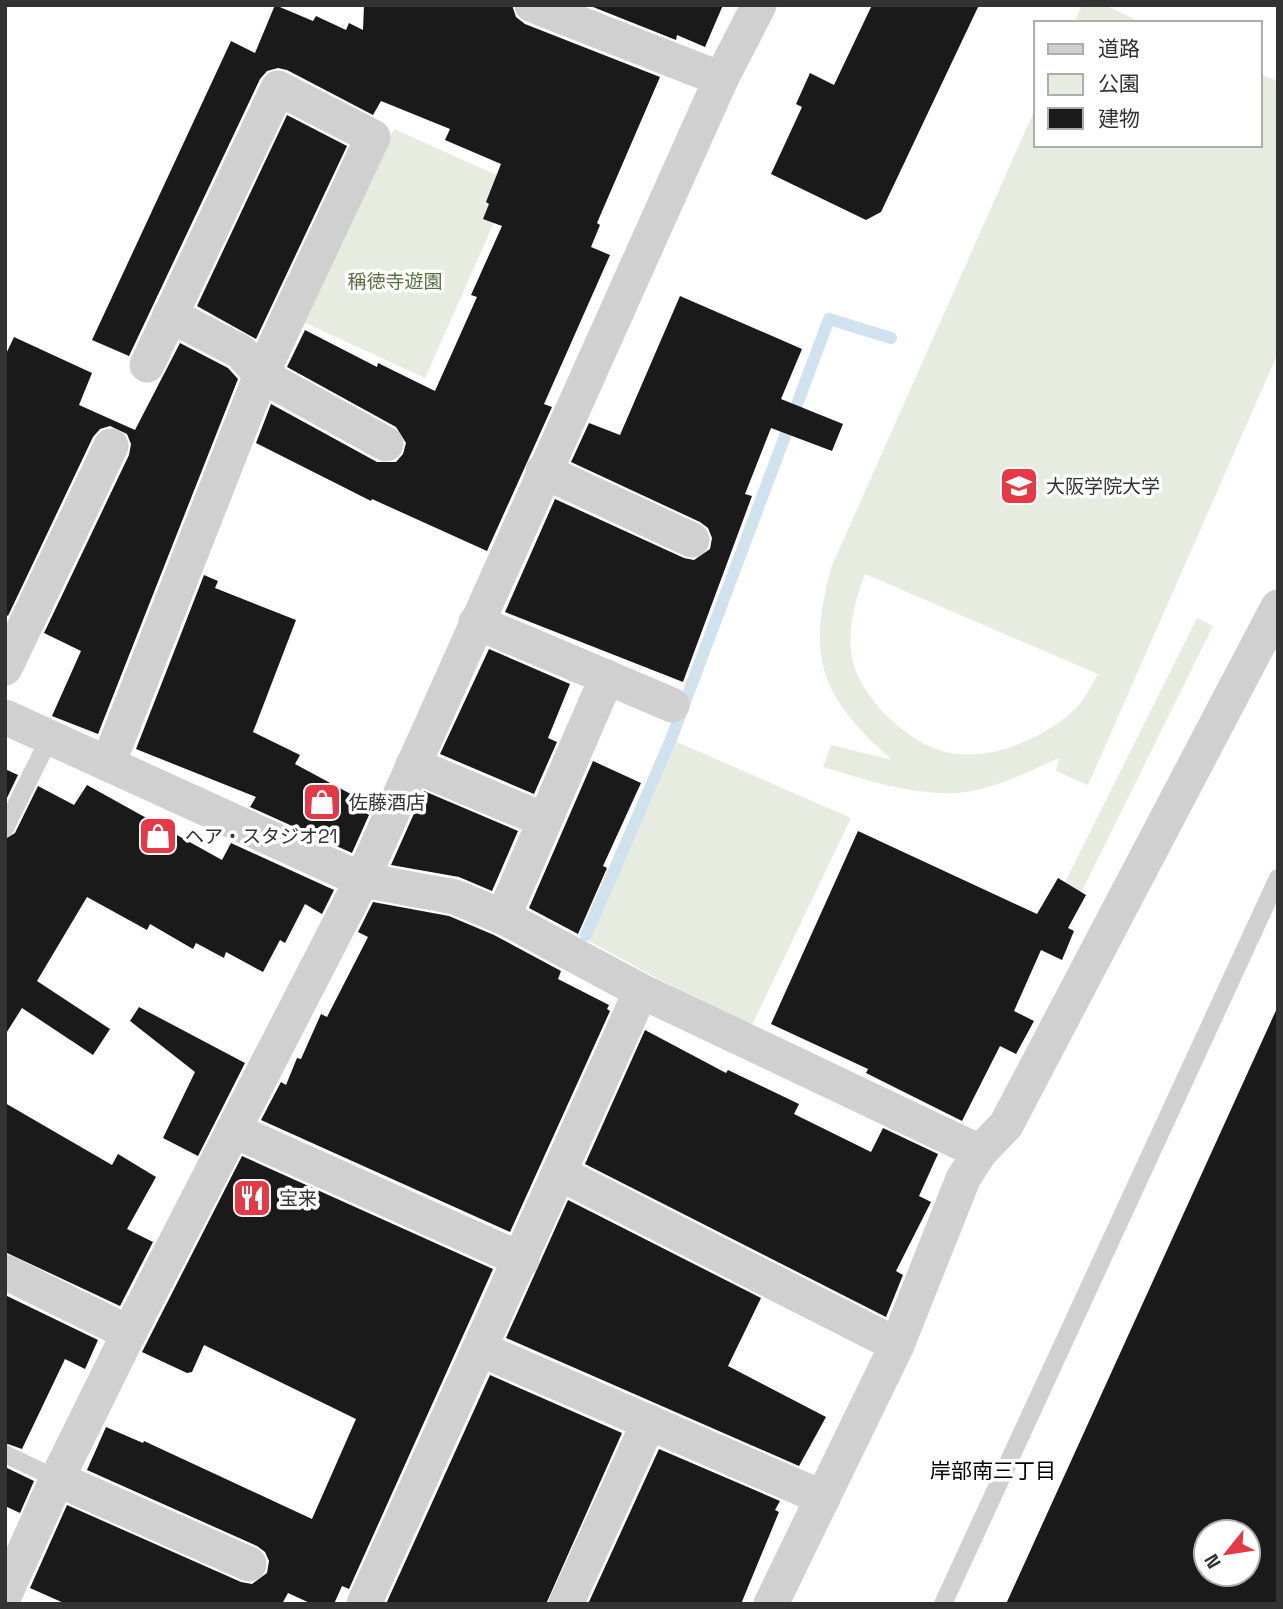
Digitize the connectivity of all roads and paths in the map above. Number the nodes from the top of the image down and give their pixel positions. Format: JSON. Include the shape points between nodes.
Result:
{"nodes":[{"id":1,"x":532,"y":5,"type":"edge"},
{"id":2,"x":759,"y":5,"type":"edge"},
{"id":3,"x":721,"y":79,"type":"junction"},
{"id":4,"x":170,"y":316,"type":"junction"},
{"id":5,"x":147,"y":365,"type":"dead end"},
{"id":6,"x":261,"y":375,"type":"junction"},
{"id":7,"x":386,"y":444,"type":"dead end"},
{"id":8,"x":111,"y":446,"type":"dead end"},
{"id":9,"x":543,"y":471,"type":"junction"},
{"id":10,"x":692,"y":540,"type":"dead end"},
{"id":11,"x":1278,"y":607,"type":"edge"},
{"id":12,"x":476,"y":622,"type":"junction"},
{"id":13,"x":5,"y":668,"type":"edge"},
{"id":14,"x":607,"y":677,"type":"junction"},
{"id":15,"x":673,"y":705,"type":"dead end"},
{"id":16,"x":5,"y":717,"type":"edge"},
{"id":17,"x":50,"y":737,"type":"junction"},
{"id":18,"x":108,"y":764,"type":"junction"},
{"id":19,"x":413,"y":765,"type":"junction"},
{"id":20,"x":544,"y":820,"type":"junction"},
{"id":21,"x":5,"y":828,"type":"edge"},
{"id":22,"x":1278,"y":878,"type":"edge"},
{"id":23,"x":362,"y":880,"type":"junction"},
{"id":24,"x":503,"y":917,"type":"junction"},
{"id":25,"x":641,"y":991,"type":"junction"},
{"id":26,"x":233,"y":1130,"type":"junction"},
{"id":27,"x":980,"y":1152,"type":"junction"},
{"id":28,"x":561,"y":1174,"type":"junction"},
{"id":29,"x":522,"y":1260,"type":"junction"},
{"id":30,"x":5,"y":1272,"type":"edge"},
{"id":31,"x":129,"y":1334,"type":"junction"},
{"id":32,"x":897,"y":1345,"type":"junction"},
{"id":33,"x":481,"y":1349,"type":"junction"},
{"id":34,"x":649,"y":1422,"type":"junction"},
{"id":35,"x":5,"y":1454,"type":"edge"},
{"id":36,"x":57,"y":1479,"type":"junction"},
{"id":37,"x":823,"y":1498,"type":"junction"},
{"id":38,"x":17,"y":1537,"type":"edge"},
{"id":39,"x":249,"y":1564,"type":"dead end"},
{"id":40,"x":5,"y":1594,"type":"edge"},
{"id":41,"x":364,"y":1604,"type":"edge"},
{"id":42,"x":566,"y":1604,"type":"edge"},
{"id":43,"x":771,"y":1604,"type":"edge"},
{"id":44,"x":943,"y":1604,"type":"edge"}],
"edges":[{"from":1,"to":3,"type":"street"},
{"from":2,"to":3,"type":"street"},
{"from":3,"to":9,"type":"street"},
{"from":4,"to":5,"type":"street"},
{"from":4,"to":6,"type":"street","via":[[241,352]]},
{"from":4,"to":6,"type":"street","via":[[278,88],[373,137]]},
{"from":6,"to":7,"type":"street"},
{"from":6,"to":18,"type":"street"},
{"from":8,"to":13,"type":"street"},
{"from":9,"to":10,"type":"street"},
{"from":9,"to":12,"type":"street"},
{"from":11,"to":27,"type":"street","via":[[1006,1125]]},
{"from":12,"to":14,"type":"street"},
{"from":12,"to":19,"type":"street"},
{"from":14,"to":15,"type":"street"},
{"from":14,"to":20,"type":"street"},
{"from":16,"to":17,"type":"street"},
{"from":17,"to":18,"type":"street"},
{"from":17,"to":21,"type":"lane"},
{"from":18,"to":23,"type":"street"},
{"from":19,"to":20,"type":"street"},
{"from":19,"to":23,"type":"street"},
{"from":20,"to":24,"type":"street"},
{"from":22,"to":44,"type":"lane"},
{"from":23,"to":24,"type":"street","via":[[456,897]]},
{"from":23,"to":26,"type":"street"},
{"from":24,"to":25,"type":"street"},
{"from":25,"to":27,"type":"street"},
{"from":25,"to":28,"type":"street"},
{"from":26,"to":29,"type":"street"},
{"from":26,"to":31,"type":"street"},
{"from":27,"to":32,"type":"street","via":[[963,1179]]},
{"from":28,"to":29,"type":"street"},
{"from":28,"to":32,"type":"street"},
{"from":29,"to":33,"type":"street"},
{"from":30,"to":31,"type":"street"},
{"from":31,"to":36,"type":"street"},
{"from":32,"to":37,"type":"street"},
{"from":33,"to":34,"type":"street"},
{"from":33,"to":41,"type":"street"},
{"from":34,"to":37,"type":"street"},
{"from":34,"to":42,"type":"street"},
{"from":35,"to":36,"type":"lane"},
{"from":36,"to":38,"type":"street"},
{"from":36,"to":39,"type":"street"},
{"from":37,"to":43,"type":"street"},
{"from":38,"to":40,"type":"street"}]}
